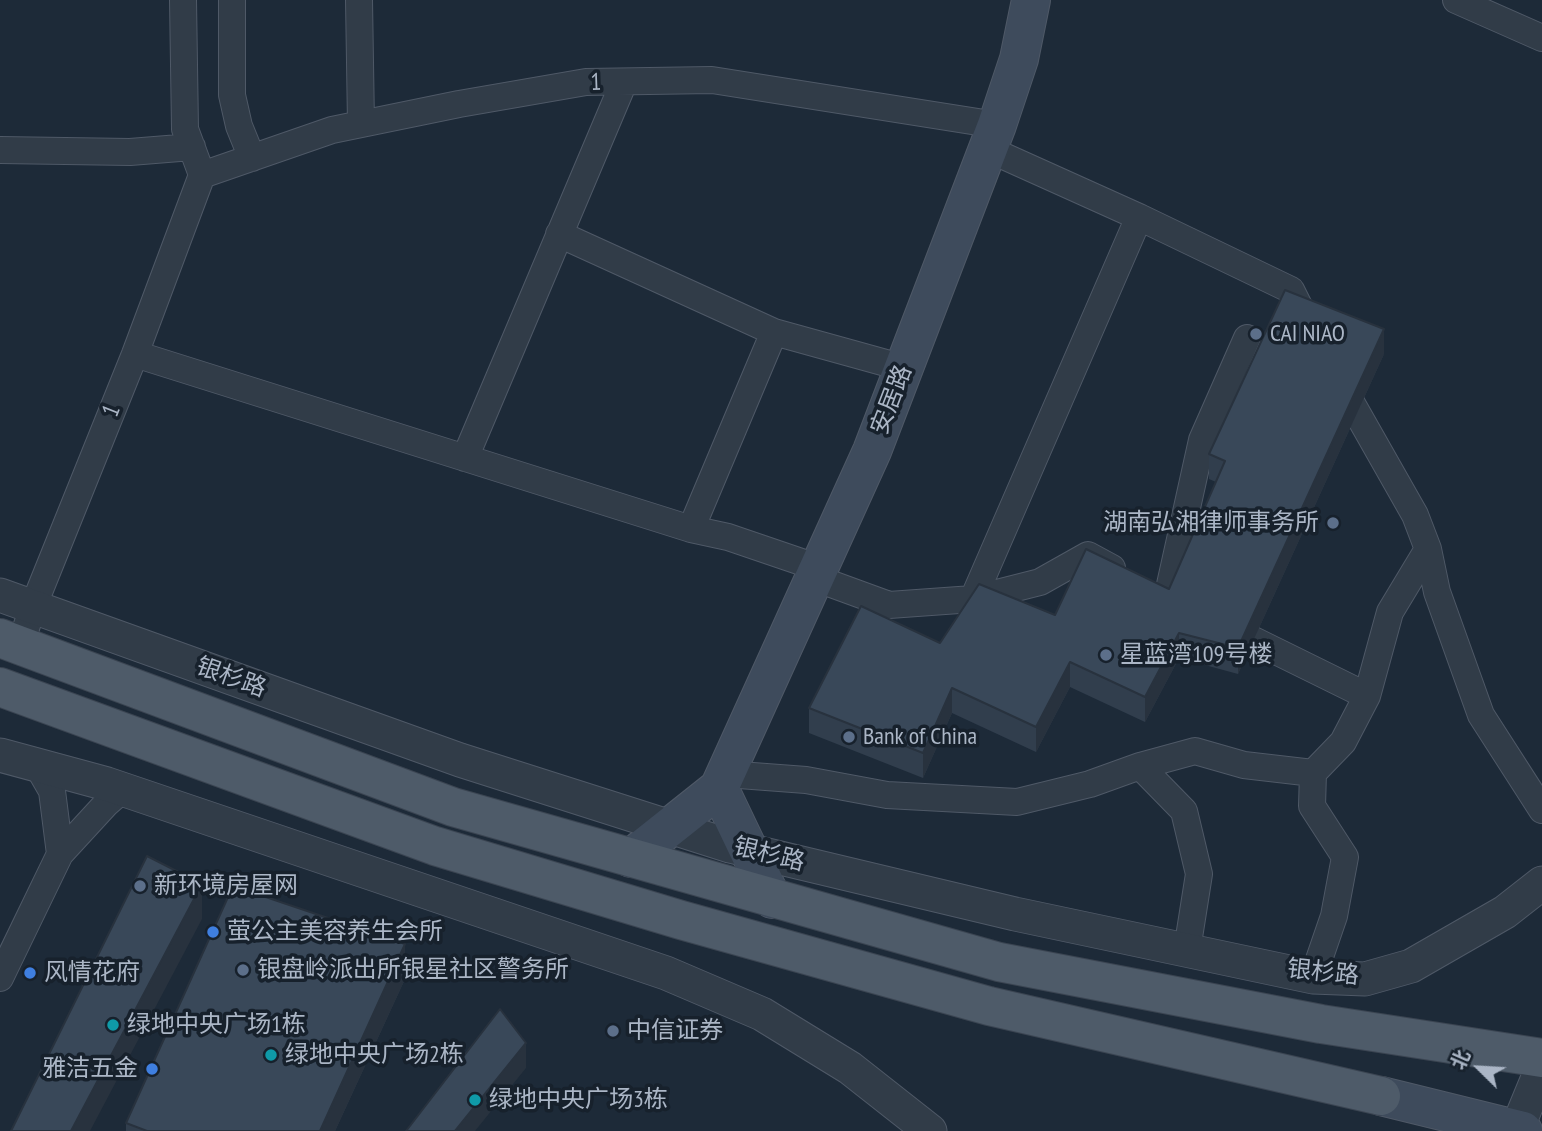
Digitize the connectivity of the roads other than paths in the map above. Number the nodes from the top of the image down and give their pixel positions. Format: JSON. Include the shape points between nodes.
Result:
{"nodes":[{"id":1,"x":183,"y":0,"type":"edge"},
{"id":2,"x":232,"y":0,"type":"edge"},
{"id":3,"x":359,"y":0,"type":"edge"},
{"id":4,"x":1031,"y":0,"type":"edge"},
{"id":5,"x":1456,"y":0,"type":"edge"},
{"id":6,"x":1542,"y":37,"type":"edge"},
{"id":7,"x":624,"y":82,"type":"junction"},
{"id":8,"x":361,"y":124,"type":"junction"},
{"id":9,"x":993,"y":137,"type":"junction"},
{"id":10,"x":192,"y":147,"type":"junction"},
{"id":11,"x":0,"y":150,"type":"edge"},
{"id":12,"x":252,"y":158,"type":"junction"},
{"id":13,"x":202,"y":175,"type":"junction"},
{"id":14,"x":1139,"y":217,"type":"junction"},
{"id":15,"x":559,"y":234,"type":"junction"},
{"id":16,"x":774,"y":332,"type":"junction"},
{"id":17,"x":1247,"y":338,"type":"dead end"},
{"id":18,"x":135,"y":354,"type":"junction"},
{"id":19,"x":904,"y":368,"type":"junction"},
{"id":20,"x":465,"y":458,"type":"junction"},
{"id":21,"x":691,"y":529,"type":"junction"},
{"id":22,"x":1428,"y":549,"type":"junction"},
{"id":23,"x":817,"y":573,"type":"junction"},
{"id":24,"x":1148,"y":588,"type":"junction"},
{"id":25,"x":0,"y":595,"type":"edge"},
{"id":26,"x":973,"y":598,"type":"junction"},
{"id":27,"x":33,"y":607,"type":"junction"},
{"id":28,"x":10,"y":642,"type":"edge"},
{"id":29,"x":0,"y":687,"type":"edge"},
{"id":30,"x":1367,"y":696,"type":"junction"},
{"id":31,"x":0,"y":755,"type":"edge"},
{"id":32,"x":37,"y":765,"type":"junction"},
{"id":33,"x":1140,"y":766,"type":"junction"},
{"id":34,"x":1313,"y":773,"type":"junction"},
{"id":35,"x":722,"y":781,"type":"junction"},
{"id":36,"x":122,"y":790,"type":"junction"},
{"id":37,"x":1542,"y":810,"type":"edge"},
{"id":38,"x":670,"y":827,"type":"junction"},
{"id":39,"x":748,"y":850,"type":"junction"},
{"id":40,"x":60,"y":854,"type":"junction"},
{"id":41,"x":631,"y":858,"type":"junction"},
{"id":42,"x":1542,"y":883,"type":"edge"},
{"id":43,"x":772,"y":899,"type":"junction"},
{"id":44,"x":1187,"y":950,"type":"junction"},
{"id":45,"x":1313,"y":976,"type":"junction"},
{"id":46,"x":0,"y":978,"type":"edge"},
{"id":47,"x":1542,"y":1058,"type":"edge"},
{"id":48,"x":1542,"y":1068,"type":"edge"},
{"id":49,"x":1518,"y":1130,"type":"edge"},
{"id":50,"x":930,"y":1131,"type":"edge"}],
"edges":[{"from":1,"to":10,"type":"street","via":[[185,129]]},
{"from":2,"to":12,"type":"street","via":[[232,94]]},
{"from":3,"to":8,"type":"street"},
{"from":4,"to":9,"type":"main road","name":"安居路","via":[[1019,59]]},
{"from":5,"to":6,"type":"street"},
{"from":7,"to":8,"type":"street","name":"1","via":[[586,82]]},
{"from":7,"to":9,"type":"street","name":"1","via":[[712,80]]},
{"from":7,"to":15,"type":"street"},
{"from":8,"to":12,"type":"street","name":"1"},
{"from":9,"to":14,"type":"street","name":"1"},
{"from":9,"to":19,"type":"main road","name":"安居路"},
{"from":10,"to":11,"type":"street","via":[[130,152]]},
{"from":10,"to":13,"type":"street"},
{"from":12,"to":13,"type":"street","name":"1"},
{"from":13,"to":18,"type":"street","name":"1"},
{"from":14,"to":22,"type":"street","name":"1","via":[[1290,290],[1416,514]]},
{"from":14,"to":26,"type":"street"},
{"from":15,"to":16,"type":"street"},
{"from":15,"to":20,"type":"street"},
{"from":16,"to":19,"type":"street"},
{"from":16,"to":21,"type":"street"},
{"from":17,"to":24,"type":"street","via":[[1202,440]]},
{"from":18,"to":20,"type":"street"},
{"from":18,"to":27,"type":"street","name":"1"},
{"from":19,"to":23,"type":"main road","name":"安居路"},
{"from":20,"to":21,"type":"street"},
{"from":21,"to":23,"type":"street","via":[[728,537]]},
{"from":22,"to":30,"type":"street","via":[[1390,612]]},
{"from":22,"to":37,"type":"street","name":"1","via":[[1437,593],[1481,715]]},
{"from":23,"to":26,"type":"street","via":[[889,606]]},
{"from":23,"to":35,"type":"main road","name":"安居路"},
{"from":24,"to":26,"type":"street","via":[[1088,555],[1040,582]]},
{"from":24,"to":30,"type":"street"},
{"from":25,"to":27,"type":"street","name":"银杉路"},
{"from":27,"to":28,"type":"street","name":"1"},
{"from":27,"to":38,"type":"street","name":"银杉路","via":[[460,760]]},
{"from":28,"to":41,"type":"main road","name":"银杉路","via":[[453,807]]},
{"from":29,"to":49,"type":"main road","via":[[435,846],[681,920],[989,1006]]},
{"from":30,"to":34,"type":"street","via":[[1343,742]]},
{"from":31,"to":32,"type":"street"},
{"from":32,"to":36,"type":"street"},
{"from":32,"to":40,"type":"street","via":[[52,792]]},
{"from":33,"to":34,"type":"street","via":[[1195,751],[1244,765]]},
{"from":33,"to":35,"type":"street","via":[[1017,802],[887,795],[806,780]]},
{"from":33,"to":44,"type":"street","via":[[1184,811],[1199,874]]},
{"from":34,"to":45,"type":"street","via":[[1312,806],[1345,857],[1334,916]]},
{"from":35,"to":38,"type":"main road"},
{"from":35,"to":39,"type":"main road"},
{"from":36,"to":40,"type":"street"},
{"from":36,"to":50,"type":"street","via":[[666,973],[762,1014],[849,1068]]},
{"from":38,"to":39,"type":"street","name":"银杉路"},
{"from":38,"to":41,"type":"main road"},
{"from":39,"to":43,"type":"main road"},
{"from":39,"to":44,"type":"street","name":"银杉路"},
{"from":40,"to":46,"type":"street"},
{"from":41,"to":43,"type":"main road","name":"银杉路"},
{"from":42,"to":45,"type":"street","name":"银杉路","via":[[1505,912],[1411,966],[1365,979]]},
{"from":43,"to":47,"type":"main road","name":"银杉路","via":[[999,962],[1321,1024]]},
{"from":44,"to":45,"type":"street","name":"银杉路"},
{"from":48,"to":49,"type":"street"}]}
